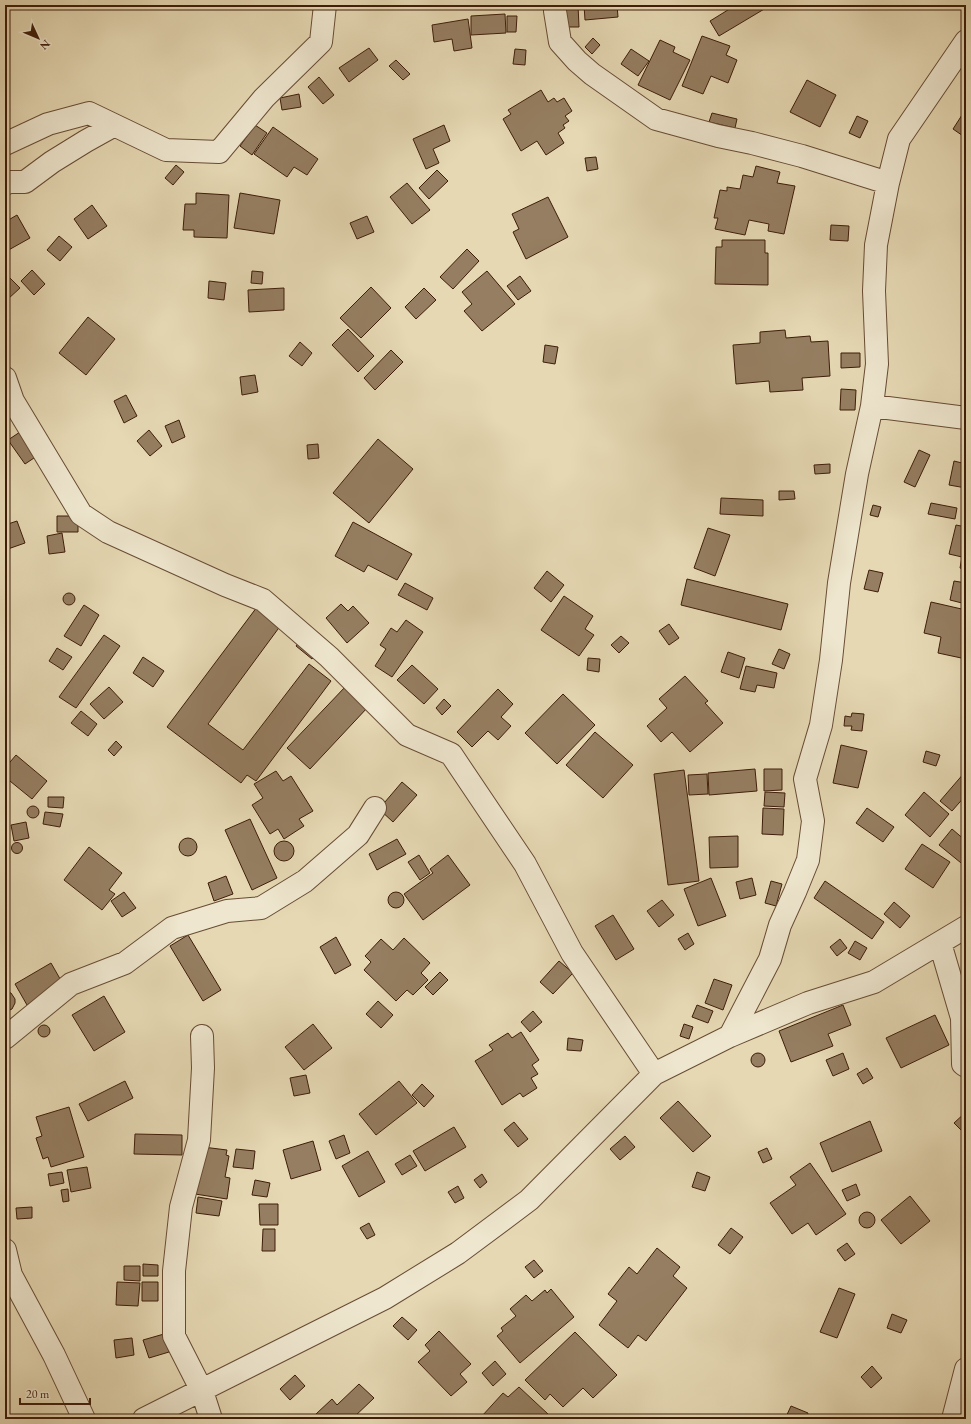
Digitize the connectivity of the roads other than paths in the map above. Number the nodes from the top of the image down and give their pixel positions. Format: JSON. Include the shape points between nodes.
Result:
{"nodes":[{"id":1,"x":325,"y":5,"type":"edge"},
{"id":2,"x":555,"y":5,"type":"edge"},
{"id":3,"x":966,"y":41,"type":"edge"},
{"id":4,"x":113,"y":126,"type":"junction"},
{"id":5,"x":5,"y":144,"type":"edge"},
{"id":6,"x":888,"y":183,"type":"junction"},
{"id":7,"x":5,"y":184,"type":"edge"},
{"id":8,"x":5,"y":378,"type":"edge"},
{"id":9,"x":872,"y":406,"type":"junction"},
{"id":10,"x":966,"y":418,"type":"edge"},
{"id":11,"x":375,"y":808,"type":"dead end"},
{"id":12,"x":966,"y":927,"type":"edge"},
{"id":13,"x":940,"y":943,"type":"junction"},
{"id":14,"x":202,"y":1036,"type":"dead end"},
{"id":15,"x":730,"y":1036,"type":"junction"},
{"id":16,"x":5,"y":1038,"type":"edge"},
{"id":17,"x":966,"y":1066,"type":"edge"},
{"id":18,"x":654,"y":1074,"type":"junction"},
{"id":19,"x":5,"y":1250,"type":"edge"},
{"id":20,"x":8,"y":1275,"type":"edge"},
{"id":21,"x":966,"y":1369,"type":"edge"},
{"id":22,"x":202,"y":1391,"type":"junction"},
{"id":23,"x":84,"y":1419,"type":"edge"},
{"id":24,"x":144,"y":1419,"type":"edge"},
{"id":25,"x":210,"y":1419,"type":"edge"},
{"id":26,"x":952,"y":1419,"type":"edge"}],
"edges":[{"from":1,"to":4,"type":"street","via":[[321,42],[264,98],[219,152],[166,150]]},
{"from":2,"to":6,"type":"street","via":[[560,42],[576,61],[656,119],[802,156]]},
{"from":3,"to":6,"type":"street","via":[[899,139]]},
{"from":4,"to":5,"type":"street","via":[[88,113],[48,124]]},
{"from":4,"to":7,"type":"street","via":[[52,162],[26,182]]},
{"from":6,"to":9,"type":"street","via":[[876,245],[874,291],[877,364]]},
{"from":8,"to":18,"type":"street","via":[[13,401],[81,514],[108,532],[263,600],[329,657],[407,735],[451,754],[525,864],[572,953]]},
{"from":9,"to":10,"type":"street"},
{"from":9,"to":15,"type":"street","via":[[857,474],[839,583],[821,725],[805,779],[813,821],[808,860],[780,925],[770,959]]},
{"from":11,"to":16,"type":"street","via":[[358,835],[305,881],[261,908],[227,911],[172,928],[125,963],[71,984]]},
{"from":12,"to":13,"type":"street"},
{"from":13,"to":15,"type":"street","via":[[874,982],[808,1002]]},
{"from":13,"to":17,"type":"street","via":[[962,1018],[963,1064]]},
{"from":14,"to":22,"type":"street","via":[[199,1140],[181,1207],[174,1278],[174,1336]]},
{"from":15,"to":18,"type":"street"},
{"from":18,"to":22,"type":"street","via":[[529,1200],[458,1253],[385,1298]]},
{"from":19,"to":20,"type":"street"},
{"from":20,"to":23,"type":"street","via":[[54,1355]]},
{"from":21,"to":26,"type":"street"},
{"from":22,"to":24,"type":"street"},
{"from":22,"to":25,"type":"street"}]}
